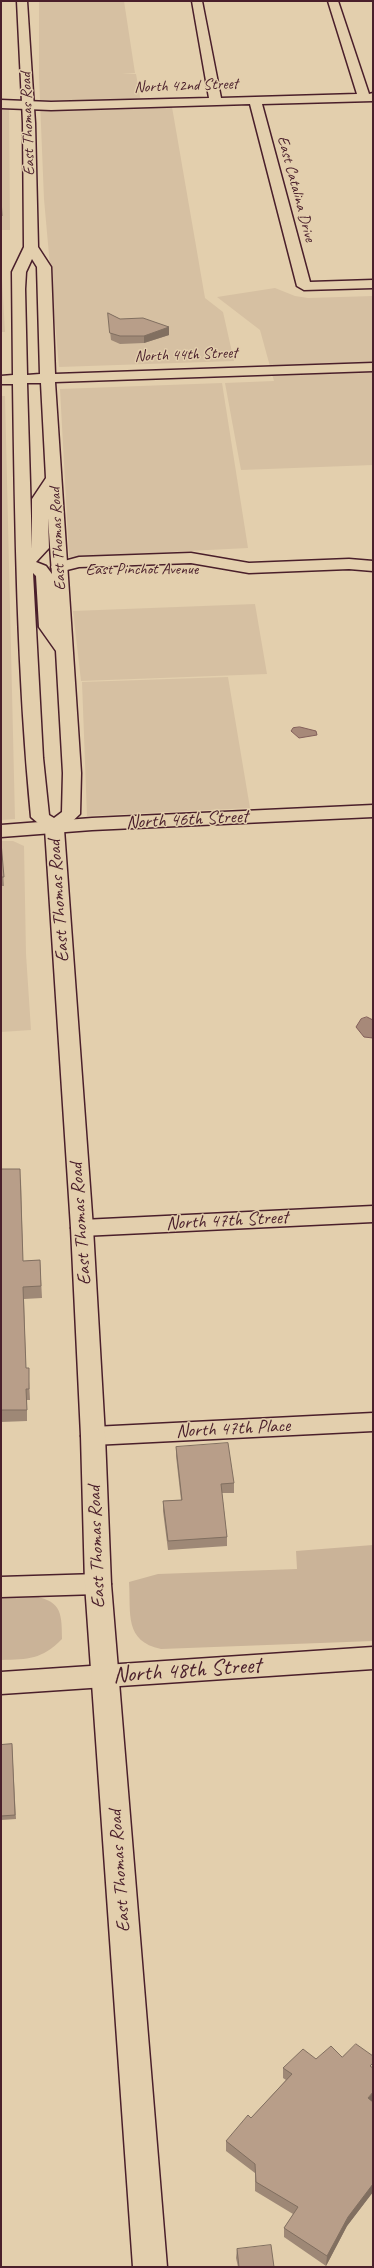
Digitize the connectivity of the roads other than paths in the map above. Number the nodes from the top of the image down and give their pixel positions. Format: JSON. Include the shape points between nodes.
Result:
{"nodes":[{"id":1,"x":22,"y":1,"type":"edge"},
{"id":2,"x":197,"y":1,"type":"edge"},
{"id":3,"x":333,"y":1,"type":"edge"},
{"id":4,"x":369,"y":97,"type":"edge"},
{"id":5,"x":255,"y":100,"type":"junction"},
{"id":6,"x":216,"y":101,"type":"junction"},
{"id":7,"x":1,"y":104,"type":"edge"},
{"id":8,"x":28,"y":105,"type":"junction"},
{"id":9,"x":31,"y":247,"type":"junction"},
{"id":10,"x":373,"y":284,"type":"edge"},
{"id":11,"x":373,"y":367,"type":"edge"},
{"id":12,"x":49,"y":378,"type":"junction"},
{"id":13,"x":21,"y":379,"type":"junction"},
{"id":14,"x":1,"y":380,"type":"edge"},
{"id":15,"x":55,"y":476,"type":"junction"},
{"id":16,"x":24,"y":563,"type":"junction"},
{"id":17,"x":373,"y":566,"type":"edge"},
{"id":18,"x":59,"y":567,"type":"junction"},
{"id":19,"x":373,"y":576,"type":"edge"},
{"id":20,"x":65,"y":652,"type":"junction"},
{"id":21,"x":373,"y":811,"type":"edge"},
{"id":22,"x":54,"y":827,"type":"junction"},
{"id":23,"x":1,"y":831,"type":"edge"},
{"id":24,"x":373,"y":1214,"type":"edge"},
{"id":25,"x":82,"y":1228,"type":"junction"},
{"id":26,"x":373,"y":1422,"type":"edge"},
{"id":27,"x":93,"y":1436,"type":"junction"},
{"id":28,"x":98,"y":1584,"type":"junction"},
{"id":29,"x":1,"y":1587,"type":"edge"},
{"id":30,"x":373,"y":1658,"type":"edge"},
{"id":31,"x":105,"y":1676,"type":"junction"},
{"id":32,"x":1,"y":1683,"type":"edge"},
{"id":33,"x":150,"y":2267,"type":"edge"}],
"edges":[{"from":1,"to":8,"type":"main road","name":"East Thomas Road"},
{"from":2,"to":6,"type":"main road"},
{"from":3,"to":4,"type":"main road"},
{"from":4,"to":5,"type":"main road","name":"North 42nd Street"},
{"from":5,"to":6,"type":"main road","name":"North 42nd Street"},
{"from":5,"to":10,"type":"main road","name":"East Catalina Drive","via":[[304,286]]},
{"from":6,"to":8,"type":"main road","name":"North 42nd Street"},
{"from":7,"to":8,"type":"main road","name":"North 42nd Street"},
{"from":8,"to":9,"type":"main road","name":"East Thomas Road"},
{"from":9,"to":12,"type":"main road","name":"East Thomas Road","via":[[44,267]]},
{"from":9,"to":13,"type":"main road","name":"East Thomas Road","via":[[18,272]]},
{"from":11,"to":12,"type":"main road","name":"North 44th Street"},
{"from":12,"to":13,"type":"main road","name":"North 44th Street"},
{"from":12,"to":15,"type":"main road","name":"East Thomas Road"},
{"from":13,"to":14,"type":"main road","name":"North 44th Street"},
{"from":13,"to":16,"type":"main road","name":"East Thomas Road"},
{"from":15,"to":16,"type":"main road","via":[[40,499],[41,548],[35,556]]},
{"from":15,"to":18,"type":"main road","name":"East Thomas Road"},
{"from":16,"to":20,"type":"main road","via":[[40,570],[44,575],[48,627]]},
{"from":16,"to":22,"type":"main road","name":"East Thomas Road","via":[[34,758],[40,817]]},
{"from":17,"to":18,"type":"main road","name":"East Pinchot Avenue","via":[[349,564],[249,568],[191,558],[79,562]]},
{"from":18,"to":19,"type":"main road","name":"East Pinchot Avenue","via":[[83,571],[182,568],[249,576]]},
{"from":18,"to":20,"type":"main road","name":"East Thomas Road"},
{"from":20,"to":22,"type":"main road","name":"East Thomas Road","via":[[72,773],[71,814]]},
{"from":21,"to":22,"type":"main road","name":"North 46th Street"},
{"from":22,"to":23,"type":"main road","name":"North 46th Street"},
{"from":22,"to":25,"type":"main road","name":"East Thomas Road"},
{"from":24,"to":25,"type":"main road","name":"North 47th Street"},
{"from":25,"to":27,"type":"main road","name":"East Thomas Road"},
{"from":26,"to":27,"type":"main road","name":"North 47th Place"},
{"from":27,"to":28,"type":"main road","name":"East Thomas Road"},
{"from":28,"to":29,"type":"main road"},
{"from":28,"to":31,"type":"main road","name":"East Thomas Road"},
{"from":30,"to":31,"type":"main road","name":"North 48th Street"},
{"from":31,"to":32,"type":"main road","name":"North 48th Street"},
{"from":31,"to":33,"type":"main road","name":"East Thomas Road"}]}
